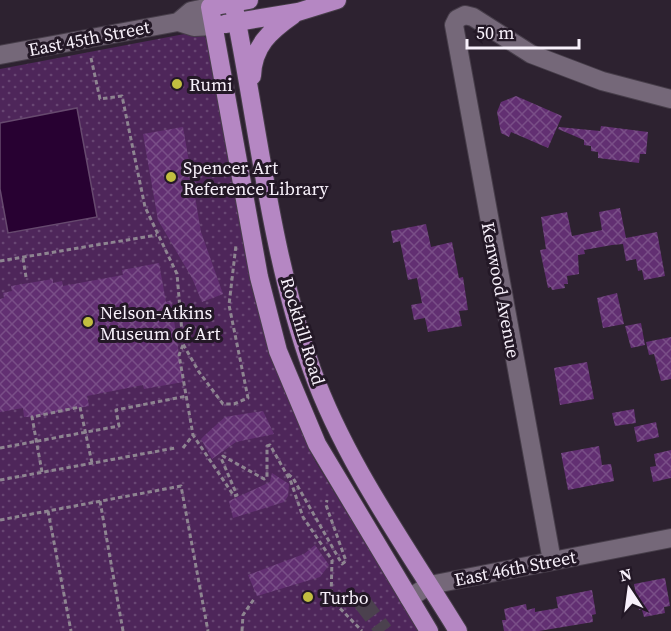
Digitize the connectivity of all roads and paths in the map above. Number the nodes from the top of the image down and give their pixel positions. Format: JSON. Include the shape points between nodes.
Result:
{"nodes":[{"id":1,"x":337,"y":0,"type":"edge"},
{"id":2,"x":238,"y":1,"type":"edge"},
{"id":3,"x":210,"y":3,"type":"edge"},
{"id":4,"x":298,"y":12,"type":"junction"},
{"id":5,"x":237,"y":21,"type":"junction"},
{"id":6,"x":178,"y":22,"type":"junction"},
{"id":7,"x":214,"y":26,"type":"junction"},
{"id":8,"x":0,"y":55,"type":"edge"},
{"id":9,"x":91,"y":58,"type":"dead end"},
{"id":10,"x":250,"y":92,"type":"junction"},
{"id":11,"x":671,"y":99,"type":"edge"},
{"id":12,"x":158,"y":235,"type":"junction"},
{"id":13,"x":236,"y":245,"type":"dead end"},
{"id":14,"x":23,"y":258,"type":"junction"},
{"id":15,"x":0,"y":261,"type":"edge"},
{"id":16,"x":26,"y":277,"type":"dead end"},
{"id":17,"x":183,"y":344,"type":"junction"},
{"id":18,"x":187,"y":396,"type":"junction"},
{"id":19,"x":85,"y":432,"type":"junction"},
{"id":20,"x":193,"y":435,"type":"junction"},
{"id":21,"x":38,"y":441,"type":"junction"},
{"id":22,"x":0,"y":448,"type":"edge"},
{"id":23,"x":175,"y":448,"type":"dead end"},
{"id":24,"x":183,"y":448,"type":"dead end"},
{"id":25,"x":92,"y":463,"type":"junction"},
{"id":26,"x":285,"y":471,"type":"junction"},
{"id":27,"x":42,"y":472,"type":"junction"},
{"id":28,"x":0,"y":480,"type":"edge"},
{"id":29,"x":327,"y":500,"type":"dead end"},
{"id":30,"x":100,"y":501,"type":"junction"},
{"id":31,"x":48,"y":511,"type":"junction"},
{"id":32,"x":0,"y":520,"type":"edge"},
{"id":33,"x":671,"y":538,"type":"edge"},
{"id":34,"x":552,"y":561,"type":"junction"},
{"id":35,"x":430,"y":585,"type":"junction"},
{"id":36,"x":409,"y":598,"type":"junction"},
{"id":37,"x":254,"y":599,"type":"dead end"},
{"id":38,"x":71,"y":631,"type":"edge"},
{"id":39,"x":123,"y":631,"type":"edge"},
{"id":40,"x":208,"y":631,"type":"edge"},
{"id":41,"x":242,"y":631,"type":"edge"},
{"id":42,"x":362,"y":631,"type":"edge"},
{"id":43,"x":429,"y":631,"type":"edge"},
{"id":44,"x":458,"y":631,"type":"edge"}],
"edges":[{"from":1,"to":4,"type":"main road"},
{"from":2,"to":3,"type":"main road","name":"East 45th Street"},
{"from":2,"to":5,"type":"main road","name":"Rockhill Road"},
{"from":3,"to":6,"type":"street","name":"East 45th Street"},
{"from":3,"to":7,"type":"main road","name":"Rockhill Road"},
{"from":4,"to":5,"type":"main road","name":"East 45th Street"},
{"from":4,"to":10,"type":"main road","via":[[273,30],[257,49]]},
{"from":5,"to":7,"type":"main road","name":"East 45th Street"},
{"from":5,"to":10,"type":"main road","name":"Rockhill Road"},
{"from":6,"to":7,"type":"street","name":"East 45th Street","via":[[194,27]]},
{"from":6,"to":8,"type":"street","name":"East 45th Street"},
{"from":7,"to":36,"type":"main road","name":"Rockhill Road","via":[[259,277],[278,351],[317,444]]},
{"from":9,"to":12,"type":"path","via":[[100,99],[122,96],[145,207]]},
{"from":10,"to":35,"type":"main road","name":"Rockhill Road","via":[[291,299],[312,370],[342,441]]},
{"from":11,"to":34,"type":"street","name":"Kenwood Avenue","via":[[602,81],[531,54],[473,17],[457,19],[454,34]]},
{"from":12,"to":14,"type":"path"},
{"from":12,"to":17,"type":"path","via":[[177,274]]},
{"from":13,"to":17,"type":"path","via":[[229,304],[248,398],[223,404]]},
{"from":14,"to":15,"type":"path"},
{"from":14,"to":16,"type":"path"},
{"from":17,"to":18,"type":"path","via":[[179,355]]},
{"from":18,"to":19,"type":"path","via":[[116,410],[119,426]]},
{"from":18,"to":20,"type":"path"},
{"from":19,"to":21,"type":"path"},
{"from":19,"to":21,"type":"path","via":[[80,407],[32,417]]},
{"from":19,"to":25,"type":"path"},
{"from":20,"to":24,"type":"path"},
{"from":20,"to":26,"type":"path","via":[[234,496],[237,495],[223,456],[264,479],[270,445]]},
{"from":21,"to":22,"type":"path"},
{"from":21,"to":27,"type":"path"},
{"from":23,"to":25,"type":"path"},
{"from":25,"to":27,"type":"path"},
{"from":26,"to":29,"type":"path","via":[[293,478],[342,564],[346,561]]},
{"from":26,"to":42,"type":"path","via":[[303,517],[332,560],[331,599]]},
{"from":27,"to":28,"type":"path"},
{"from":30,"to":31,"type":"path"},
{"from":30,"to":39,"type":"path"},
{"from":30,"to":40,"type":"path","via":[[181,486]]},
{"from":31,"to":32,"type":"path"},
{"from":31,"to":38,"type":"path"},
{"from":33,"to":34,"type":"street","name":"East 46th Street"},
{"from":34,"to":35,"type":"street","name":"East 46th Street"},
{"from":35,"to":36,"type":"street"},
{"from":35,"to":44,"type":"main road","name":"Rockhill Road"},
{"from":36,"to":43,"type":"main road","name":"Rockhill Road"},
{"from":37,"to":41,"type":"path","via":[[243,615]]}]}
